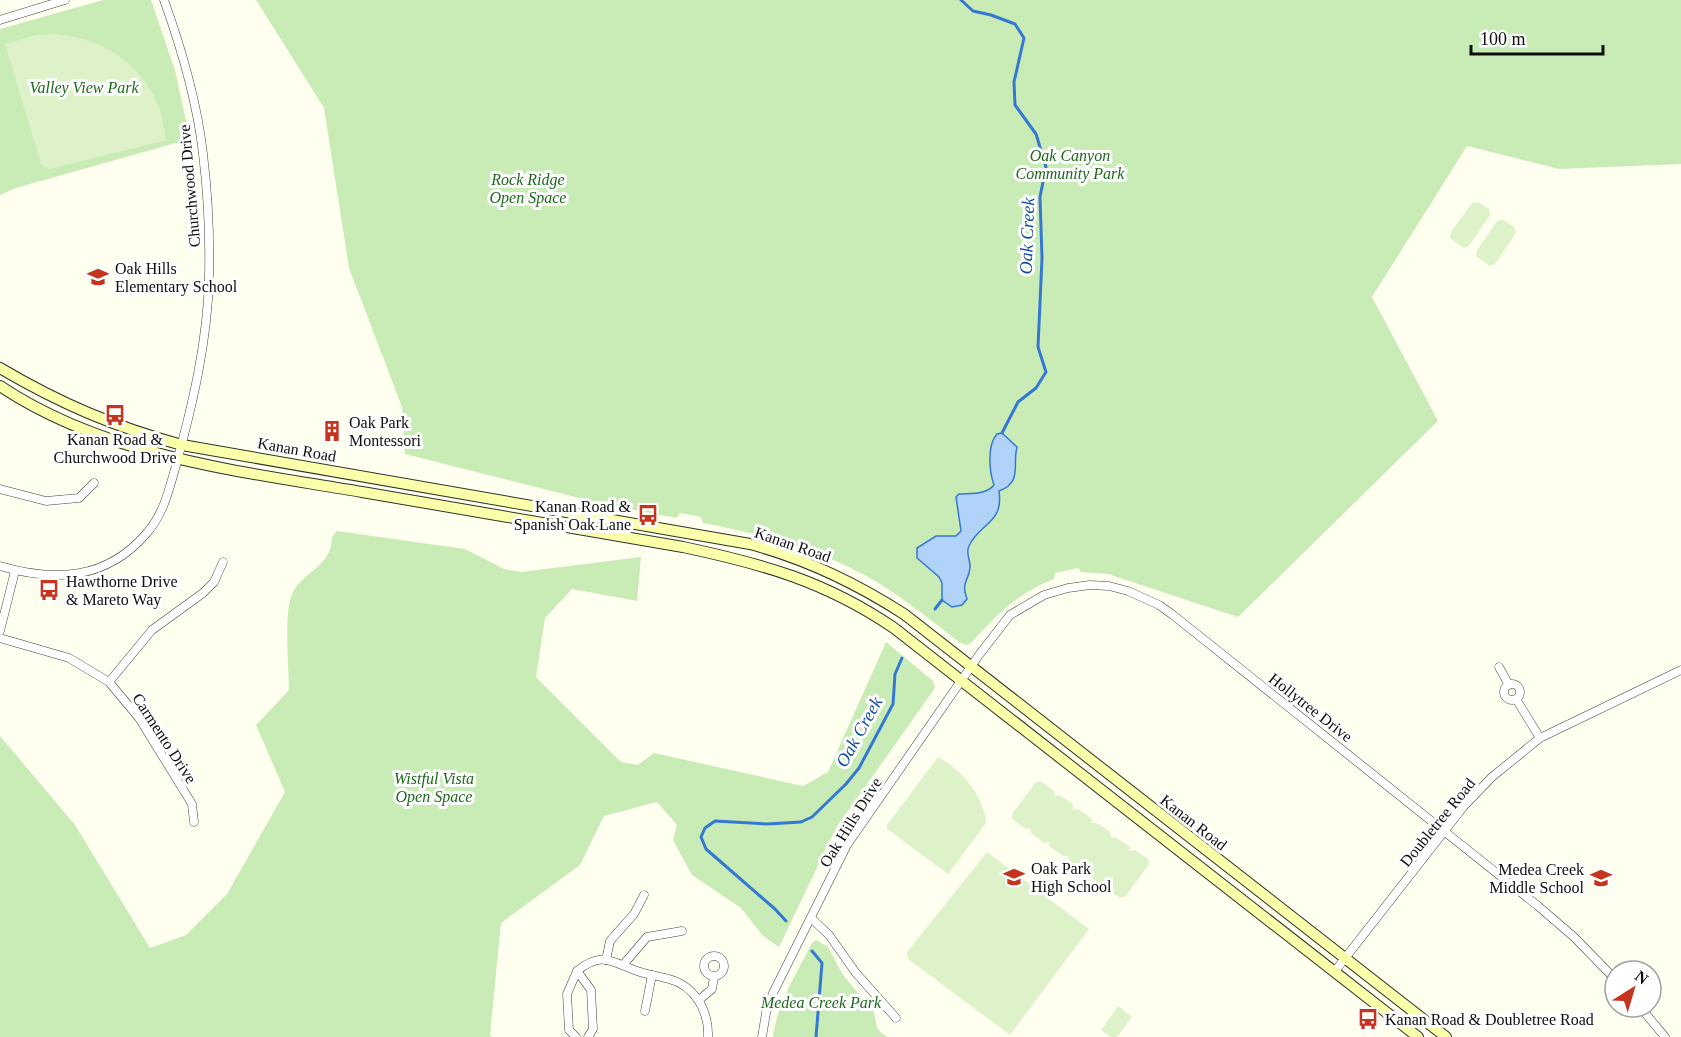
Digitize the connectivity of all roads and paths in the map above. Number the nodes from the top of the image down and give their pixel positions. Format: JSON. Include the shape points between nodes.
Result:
{"nodes":[{"id":1,"x":65,"y":0,"type":"edge"},
{"id":2,"x":164,"y":0,"type":"edge"},
{"id":3,"x":0,"y":20,"type":"edge"},
{"id":4,"x":0,"y":368,"type":"edge"},
{"id":5,"x":0,"y":386,"type":"edge"},
{"id":6,"x":182,"y":445,"type":"junction"},
{"id":7,"x":178,"y":458,"type":"junction"},
{"id":8,"x":94,"y":483,"type":"dead end"},
{"id":9,"x":0,"y":489,"type":"edge"},
{"id":10,"x":223,"y":562,"type":"dead end"},
{"id":11,"x":0,"y":567,"type":"edge"},
{"id":12,"x":15,"y":571,"type":"junction"},
{"id":13,"x":0,"y":631,"type":"edge"},
{"id":14,"x":0,"y":638,"type":"edge"},
{"id":15,"x":971,"y":667,"type":"junction"},
{"id":16,"x":1499,"y":667,"type":"dead end"},
{"id":17,"x":1681,"y":670,"type":"edge"},
{"id":18,"x":962,"y":680,"type":"junction"},
{"id":19,"x":109,"y":682,"type":"junction"},
{"id":20,"x":1540,"y":738,"type":"junction"},
{"id":21,"x":194,"y":822,"type":"dead end"},
{"id":22,"x":1445,"y":832,"type":"junction"},
{"id":23,"x":644,"y":895,"type":"dead end"},
{"id":24,"x":811,"y":918,"type":"junction"},
{"id":25,"x":682,"y":931,"type":"dead end"},
{"id":26,"x":1346,"y":957,"type":"junction"},
{"id":27,"x":606,"y":960,"type":"junction"},
{"id":28,"x":623,"y":965,"type":"junction"},
{"id":29,"x":1603,"y":967,"type":"edge"},
{"id":30,"x":577,"y":971,"type":"junction"},
{"id":31,"x":1335,"y":971,"type":"junction"},
{"id":32,"x":652,"y":975,"type":"junction"},
{"id":33,"x":714,"y":977,"type":"dead end"},
{"id":34,"x":699,"y":1000,"type":"junction"},
{"id":35,"x":645,"y":1011,"type":"dead end"},
{"id":36,"x":896,"y":1018,"type":"dead end"},
{"id":37,"x":1650,"y":1019,"type":"edge"},
{"id":38,"x":576,"y":1037,"type":"edge"},
{"id":39,"x":588,"y":1037,"type":"edge"},
{"id":40,"x":708,"y":1037,"type":"edge"},
{"id":41,"x":762,"y":1037,"type":"edge"},
{"id":42,"x":1418,"y":1037,"type":"edge"},
{"id":43,"x":1446,"y":1037,"type":"edge"},
{"id":44,"x":1665,"y":1037,"type":"edge"}],
"edges":[{"from":1,"to":3,"type":"street"},
{"from":2,"to":6,"type":"street","name":"Churchwood Drive","via":[[193,95],[209,213],[206,309]]},
{"from":4,"to":6,"type":"main road","name":"Kanan Road","via":[[91,416]]},
{"from":5,"to":7,"type":"main road","name":"Kanan Road","via":[[79,428]]},
{"from":6,"to":7,"type":"street","name":"Churchwood Drive"},
{"from":6,"to":15,"type":"main road","name":"Kanan Road","via":[[771,550],[820,568],[877,597]]},
{"from":7,"to":12,"type":"street","name":"Churchwood Drive","via":[[162,510],[146,535],[125,554],[98,568],[70,575],[41,576]]},
{"from":7,"to":18,"type":"main road","name":"Kanan Road","via":[[683,547],[758,564],[813,582],[850,601],[894,628]]},
{"from":8,"to":9,"type":"street","via":[[79,498],[46,501]]},
{"from":10,"to":19,"type":"street","via":[[214,582],[152,630]]},
{"from":11,"to":12,"type":"street","name":"Churchwood Drive"},
{"from":12,"to":13,"type":"street"},
{"from":14,"to":19,"type":"street","name":"Carmento Drive","via":[[69,658]]},
{"from":15,"to":18,"type":"street","name":"Oak Hills Drive"},
{"from":15,"to":22,"type":"street","name":"Hollytree Drive","via":[[1010,615],[1044,595],[1090,585],[1128,591],[1173,615]]},
{"from":15,"to":26,"type":"main road","name":"Kanan Road"},
{"from":16,"to":20,"type":"street","via":[[1509,685],[1504,688],[1504,696],[1516,699]]},
{"from":17,"to":20,"type":"street","name":"Doubletree Road"},
{"from":18,"to":24,"type":"street","name":"Oak Hills Drive","via":[[855,833]]},
{"from":18,"to":31,"type":"main road","name":"Kanan Road"},
{"from":19,"to":21,"type":"street","name":"Carmento Drive","via":[[139,718],[192,804]]},
{"from":20,"to":22,"type":"street","name":"Doubletree Road","via":[[1486,784]]},
{"from":22,"to":26,"type":"street","name":"Doubletree Road"},
{"from":22,"to":29,"type":"street","name":"Hollytree Drive","via":[[1538,906]]},
{"from":23,"to":27,"type":"street","via":[[610,941]]},
{"from":24,"to":36,"type":"street"},
{"from":24,"to":41,"type":"street","name":"Oak Hills Drive","via":[[773,993]]},
{"from":25,"to":28,"type":"street","via":[[647,937]]},
{"from":26,"to":31,"type":"street","name":"Doubletree Road"},
{"from":26,"to":43,"type":"main road","name":"Kanan Road"},
{"from":27,"to":28,"type":"street"},
{"from":27,"to":30,"type":"street","via":[[590,961]]},
{"from":28,"to":32,"type":"street"},
{"from":30,"to":38,"type":"street","via":[[567,994],[569,1030]]},
{"from":30,"to":39,"type":"street","via":[[591,990],[593,1029]]},
{"from":31,"to":42,"type":"main road","name":"Kanan Road"},
{"from":32,"to":34,"type":"street","via":[[683,984]]},
{"from":32,"to":35,"type":"street"},
{"from":33,"to":34,"type":"street","via":[[712,988]]},
{"from":34,"to":40,"type":"street"},
{"from":37,"to":44,"type":"street"}]}
